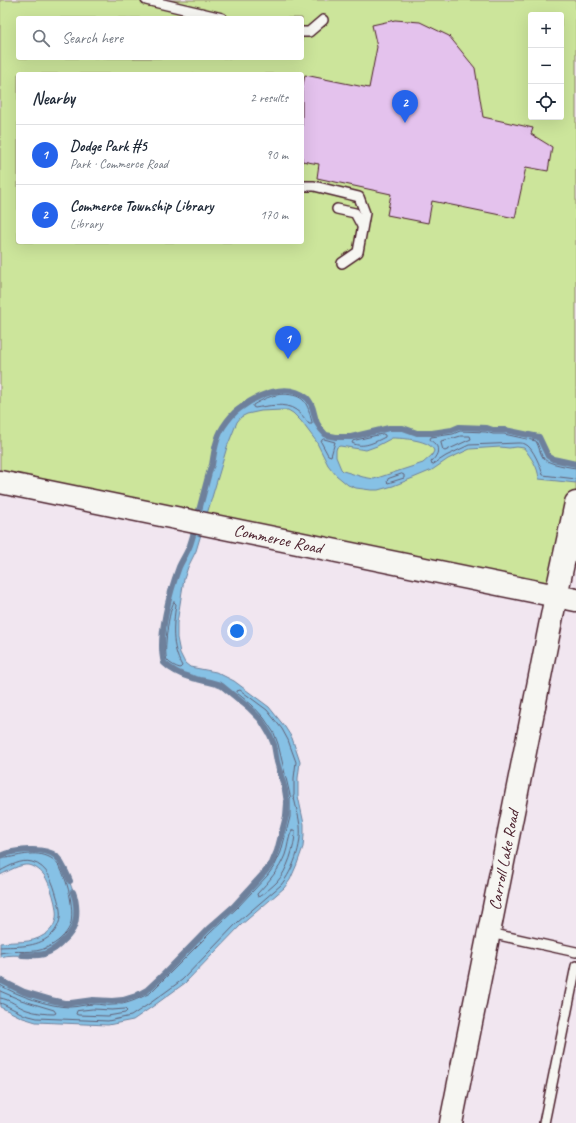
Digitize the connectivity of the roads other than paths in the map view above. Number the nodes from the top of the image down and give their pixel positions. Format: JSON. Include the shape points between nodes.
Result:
{"nodes":[{"id":1,"x":146,"y":0,"type":"edge"},
{"id":2,"x":214,"y":16,"type":"edge"},
{"id":3,"x":323,"y":20,"type":"dead end"},
{"id":4,"x":304,"y":32,"type":"edge"},
{"id":5,"x":304,"y":186,"type":"edge"},
{"id":6,"x":338,"y":209,"type":"dead end"},
{"id":7,"x":362,"y":226,"type":"junction"},
{"id":8,"x":342,"y":264,"type":"dead end"},
{"id":9,"x":0,"y":482,"type":"edge"},
{"id":10,"x":576,"y":503,"type":"edge"},
{"id":11,"x":566,"y":598,"type":"edge"},
{"id":12,"x":490,"y":933,"type":"junction"},
{"id":13,"x":576,"y":952,"type":"edge"},
{"id":14,"x":576,"y":966,"type":"edge"},
{"id":15,"x":452,"y":1123,"type":"edge"},
{"id":16,"x":544,"y":1123,"type":"edge"}],
"edges":[{"from":1,"to":2,"type":"lane"},
{"from":3,"to":4,"type":"lane","via":[[309,32]]},
{"from":5,"to":7,"type":"lane","via":[[358,196],[365,213]]},
{"from":6,"to":7,"type":"lane","via":[[355,213]]},
{"from":7,"to":8,"type":"lane","via":[[358,252]]},
{"from":9,"to":11,"type":"street","name":"Commerce Road"},
{"from":10,"to":11,"type":"street","name":"Carroll Lake Road"},
{"from":11,"to":12,"type":"street","name":"Carroll Lake Road"},
{"from":12,"to":13,"type":"lane"},
{"from":12,"to":15,"type":"street","name":"Carroll Lake Road"},
{"from":14,"to":16,"type":"lane"}]}
